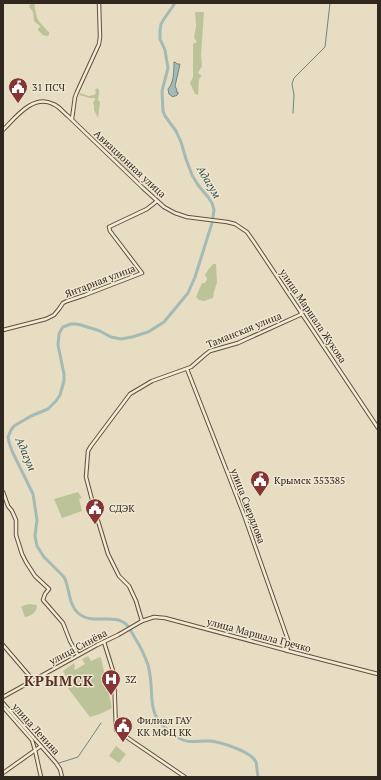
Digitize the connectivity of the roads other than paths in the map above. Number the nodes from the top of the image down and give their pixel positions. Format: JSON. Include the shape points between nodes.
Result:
{"nodes":[{"id":1,"x":99,"y":3,"type":"edge"},
{"id":2,"x":71,"y":119,"type":"junction"},
{"id":3,"x":3,"y":130,"type":"edge"},
{"id":4,"x":157,"y":201,"type":"junction"},
{"id":5,"x":227,"y":222,"type":"joint"},
{"id":6,"x":302,"y":314,"type":"junction"},
{"id":7,"x":3,"y":330,"type":"edge"},
{"id":8,"x":187,"y":369,"type":"junction"},
{"id":9,"x":378,"y":428,"type":"edge"},
{"id":10,"x":3,"y":492,"type":"edge"},
{"id":11,"x":142,"y":621,"type":"junction"},
{"id":12,"x":137,"y":624,"type":"joint"},
{"id":13,"x":104,"y":642,"type":"junction"},
{"id":14,"x":3,"y":645,"type":"edge"},
{"id":15,"x":287,"y":651,"type":"junction"},
{"id":16,"x":78,"y":655,"type":"junction"},
{"id":17,"x":378,"y":674,"type":"edge"},
{"id":18,"x":33,"y":680,"type":"junction"},
{"id":19,"x":3,"y":697,"type":"edge"},
{"id":20,"x":3,"y":703,"type":"edge"},
{"id":21,"x":3,"y":707,"type":"edge"},
{"id":22,"x":41,"y":746,"type":"junction"},
{"id":23,"x":35,"y":750,"type":"junction"},
{"id":24,"x":3,"y":773,"type":"edge"},
{"id":25,"x":41,"y":777,"type":"edge"},
{"id":26,"x":62,"y":777,"type":"edge"},
{"id":27,"x":185,"y":777,"type":"edge"}],
"edges":[{"from":1,"to":2,"type":"main road","via":[[99,44],[75,97]]},
{"from":2,"to":3,"type":"main road","name":"Авиационная улица","via":[[50,102],[40,102],[31,104]]},
{"from":2,"to":4,"type":"main road","name":"Авиационная улица"},
{"from":4,"to":5,"type":"main road","name":"Авиационная улица","via":[[175,213],[187,217]]},
{"from":4,"to":7,"type":"main road","name":"Янтарная улица","via":[[147,209],[109,227],[142,273],[63,303],[57,312],[46,319]]},
{"from":5,"to":6,"type":"main road","name":"улица Маршала Жукова","via":[[247,232]]},
{"from":6,"to":8,"type":"main road","name":"Таманская улица","via":[[238,343],[210,351]]},
{"from":6,"to":9,"type":"main road","name":"улица Маршала Жукова"},
{"from":8,"to":11,"type":"main road","name":"Таманская улица","via":[[152,381],[128,396],[88,451],[86,477],[108,554],[119,576],[129,586]]},
{"from":8,"to":15,"type":"main road","name":"улица Свердлова","via":[[244,515],[288,640]]},
{"from":10,"to":16,"type":"main road","via":[[16,520],[16,535],[24,558],[35,576],[49,589],[44,600],[63,623]]},
{"from":11,"to":12,"type":"main road","name":"улица Маршала Гречко"},
{"from":11,"to":15,"type":"main road","name":"улица Маршала Гречко","via":[[151,617],[163,618]]},
{"from":12,"to":13,"type":"main road","name":"улица Синёва"},
{"from":13,"to":16,"type":"main road","name":"улица Синёва"},
{"from":13,"to":27,"type":"main road","via":[[114,674],[116,730]]},
{"from":14,"to":18,"type":"main road"},
{"from":15,"to":17,"type":"main road","name":"улица Маршала Гречко"},
{"from":16,"to":18,"type":"main road","name":"улица Синёва"},
{"from":18,"to":19,"type":"main road","name":"улица Синёва"},
{"from":20,"to":22,"type":"main road","name":"улица Ленина"},
{"from":21,"to":23,"type":"main road","name":"улица Ленина","via":[[30,737]]},
{"from":22,"to":23,"type":"main road"},
{"from":22,"to":26,"type":"main road","name":"улица Ленина","via":[[58,765]]},
{"from":23,"to":24,"type":"main road"},
{"from":23,"to":25,"type":"main road","name":"улица Ленина"}]}
